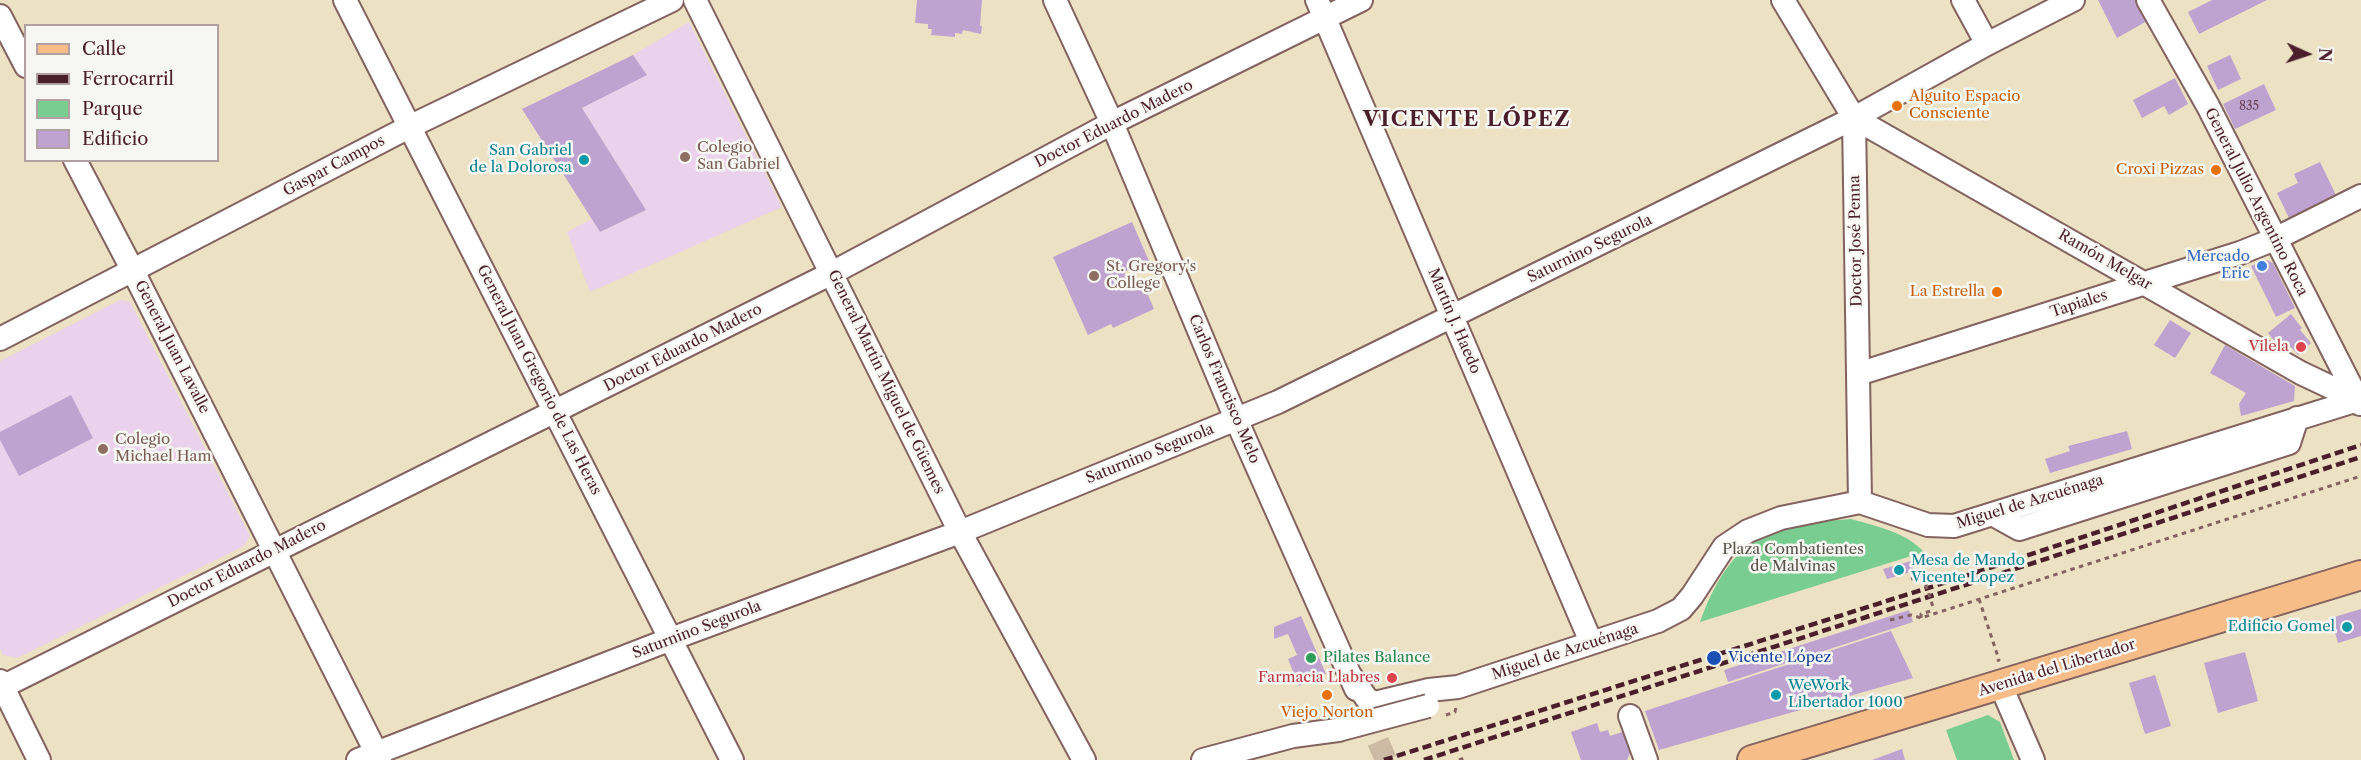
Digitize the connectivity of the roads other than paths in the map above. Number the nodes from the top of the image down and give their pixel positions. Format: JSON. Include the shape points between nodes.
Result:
{"nodes":[{"id":1,"x":345,"y":0,"type":"edge"},
{"id":2,"x":672,"y":0,"type":"edge"},
{"id":3,"x":695,"y":0,"type":"edge"},
{"id":4,"x":1055,"y":0,"type":"edge"},
{"id":5,"x":1361,"y":0,"type":"edge"},
{"id":6,"x":1783,"y":0,"type":"edge"},
{"id":7,"x":1963,"y":0,"type":"edge"},
{"id":8,"x":2073,"y":0,"type":"edge"},
{"id":9,"x":2148,"y":0,"type":"edge"},
{"id":10,"x":1321,"y":9,"type":"edge"},
{"id":11,"x":0,"y":16,"type":"edge"},
{"id":12,"x":1987,"y":44,"type":"junction"},
{"id":13,"x":24,"y":62,"type":"edge"},
{"id":14,"x":1854,"y":118,"type":"junction"},
{"id":15,"x":1112,"y":123,"type":"junction"},
{"id":16,"x":409,"y":127,"type":"junction"},
{"id":17,"x":76,"y":162,"type":"edge"},
{"id":18,"x":2361,"y":196,"type":"edge"},
{"id":19,"x":2275,"y":239,"type":"junction"},
{"id":20,"x":133,"y":271,"type":"junction"},
{"id":21,"x":832,"y":273,"type":"junction"},
{"id":22,"x":2145,"y":283,"type":"junction"},
{"id":23,"x":1452,"y":317,"type":"junction"},
{"id":24,"x":0,"y":339,"type":"edge"},
{"id":25,"x":1858,"y":374,"type":"junction"},
{"id":26,"x":2360,"y":402,"type":"edge"},
{"id":27,"x":555,"y":411,"type":"junction"},
{"id":28,"x":1236,"y":419,"type":"junction"},
{"id":29,"x":1860,"y":502,"type":"junction"},
{"id":30,"x":960,"y":532,"type":"junction"},
{"id":31,"x":275,"y":550,"type":"junction"},
{"id":32,"x":2361,"y":576,"type":"edge"},
{"id":33,"x":671,"y":639,"type":"junction"},
{"id":34,"x":1591,"y":642,"type":"junction"},
{"id":35,"x":1350,"y":675,"type":"junction"},
{"id":36,"x":1995,"y":675,"type":"junction"},
{"id":37,"x":1,"y":685,"type":"edge"},
{"id":38,"x":1458,"y":687,"type":"junction"},
{"id":39,"x":1365,"y":711,"type":"tunnel mouth"},
{"id":40,"x":1630,"y":716,"type":"dead end"},
{"id":41,"x":372,"y":758,"type":"edge"},
{"id":42,"x":1215,"y":758,"type":"edge"},
{"id":43,"x":39,"y":760,"type":"edge"},
{"id":44,"x":732,"y":760,"type":"edge"},
{"id":45,"x":1084,"y":760,"type":"edge"},
{"id":46,"x":1646,"y":760,"type":"edge"},
{"id":47,"x":1752,"y":760,"type":"edge"},
{"id":48,"x":2033,"y":760,"type":"edge"}],
"edges":[{"from":1,"to":16,"type":"street","name":"General Juan Gregorio de Las Heras"},
{"from":2,"to":16,"type":"street","name":"Gaspar Campos"},
{"from":3,"to":21,"type":"street","name":"General Martín Miguel de Güemes"},
{"from":4,"to":15,"type":"street","name":"Carlos Francisco Melo"},
{"from":5,"to":10,"type":"street","name":"Doctor Eduardo Madero"},
{"from":6,"to":14,"type":"street"},
{"from":7,"to":12,"type":"street"},
{"from":8,"to":12,"type":"street","name":"Saturnino Segurola"},
{"from":9,"to":19,"type":"street","name":"General Julio Argentino Roca","via":[[2208,106]]},
{"from":10,"to":15,"type":"street","name":"Doctor Eduardo Madero"},
{"from":10,"to":23,"type":"street","name":"Martín J. Haedo"},
{"from":11,"to":13,"type":"street"},
{"from":12,"to":14,"type":"street","name":"Saturnino Segurola"},
{"from":14,"to":22,"type":"street","name":"Ramón Melgar"},
{"from":14,"to":23,"type":"street","name":"Saturnino Segurola"},
{"from":14,"to":25,"type":"street","name":"Doctor José Penna"},
{"from":15,"to":21,"type":"street","name":"Doctor Eduardo Madero"},
{"from":15,"to":28,"type":"street","name":"Carlos Francisco Melo"},
{"from":16,"to":20,"type":"street","name":"Gaspar Campos"},
{"from":16,"to":27,"type":"street","name":"General Juan Gregorio de Las Heras"},
{"from":17,"to":20,"type":"street","name":"General Juan Lavalle"},
{"from":18,"to":19,"type":"street","name":"Tapiales"},
{"from":19,"to":22,"type":"street","name":"Tapiales"},
{"from":19,"to":26,"type":"street","name":"General Julio Argentino Roca"},
{"from":20,"to":24,"type":"street","name":"Gaspar Campos"},
{"from":20,"to":31,"type":"street","name":"General Juan Lavalle"},
{"from":21,"to":27,"type":"street","name":"Doctor Eduardo Madero"},
{"from":21,"to":30,"type":"street","name":"General Martín Miguel de Güemes"},
{"from":22,"to":25,"type":"street","name":"Tapiales"},
{"from":22,"to":26,"type":"street","name":"Ramón Melgar","via":[[2301,373]]},
{"from":23,"to":28,"type":"street","name":"Saturnino Segurola"},
{"from":23,"to":34,"type":"street","name":"Martín J. Haedo"},
{"from":25,"to":29,"type":"street","name":"Doctor José Penna"},
{"from":26,"to":29,"type":"street","name":"Miguel de Azcuénaga","via":[[2297,418],[1954,526],[1928,525]]},
{"from":27,"to":31,"type":"street","name":"Doctor Eduardo Madero"},
{"from":27,"to":33,"type":"street","name":"General Juan Gregorio de Las Heras"},
{"from":28,"to":30,"type":"street","name":"Saturnino Segurola"},
{"from":28,"to":35,"type":"street","name":"Carlos Francisco Melo"},
{"from":29,"to":34,"type":"street","name":"Miguel de Azcuénaga","via":[[1799,513],[1748,531],[1724,547],[1681,609],[1658,621]]},
{"from":30,"to":33,"type":"street","name":"Saturnino Segurola"},
{"from":30,"to":45,"type":"street","name":"General Martín Miguel de Güemes"},
{"from":31,"to":37,"type":"street","name":"Doctor Eduardo Madero"},
{"from":31,"to":41,"type":"street","name":"General Juan Lavalle"},
{"from":32,"to":36,"type":"main road","name":"Avenida del Libertador"},
{"from":33,"to":41,"type":"street","name":"Saturnino Segurola"},
{"from":33,"to":44,"type":"street","name":"General Juan Gregorio de Las Heras"},
{"from":34,"to":38,"type":"street","name":"Miguel de Azcuénaga"},
{"from":35,"to":38,"type":"street","name":"Miguel de Azcuénaga","via":[[1367,699],[1375,703]]},
{"from":35,"to":39,"type":"street","name":"Carlos Francisco Melo"},
{"from":36,"to":47,"type":"main road","name":"Avenida del Libertador"},
{"from":36,"to":48,"type":"street"},
{"from":37,"to":43,"type":"street"},
{"from":38,"to":42,"type":"street","name":"Miguel de Azcuénaga","bridge":true,"via":[[1428,706]]},
{"from":40,"to":46,"type":"street"}]}
